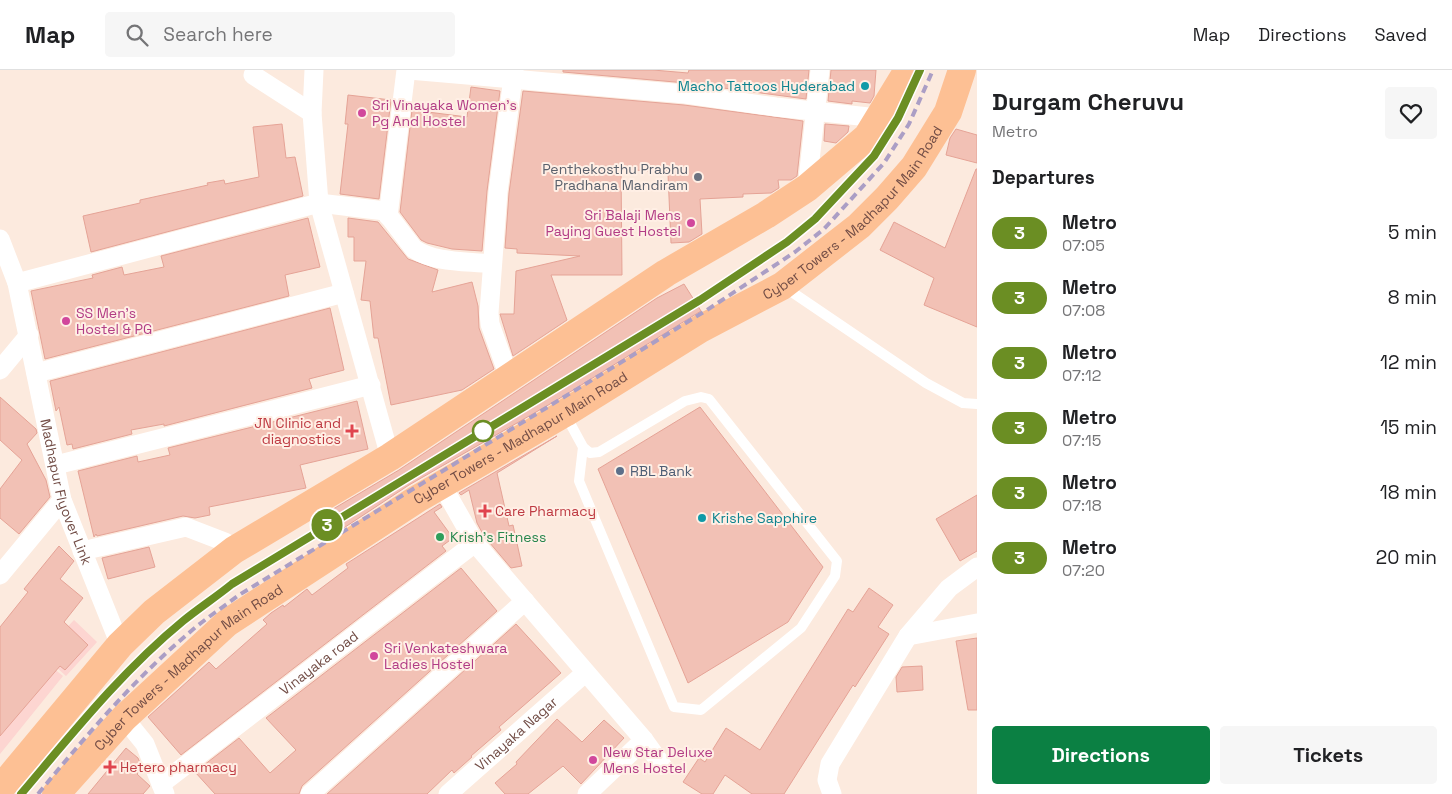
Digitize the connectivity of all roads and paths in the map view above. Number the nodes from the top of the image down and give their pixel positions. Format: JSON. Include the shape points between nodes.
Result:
{"nodes":[{"id":1,"x":314,"y":70,"type":"edge"},
{"id":2,"x":407,"y":70,"type":"edge"},
{"id":3,"x":820,"y":70,"type":"edge"},
{"id":4,"x":908,"y":70,"type":"edge"},
{"id":5,"x":962,"y":70,"type":"edge"},
{"id":6,"x":253,"y":75,"type":"dead end"},
{"id":7,"x":514,"y":75,"type":"edge"},
{"id":8,"x":816,"y":111,"type":"junction"},
{"id":9,"x":312,"y":113,"type":"junction"},
{"id":10,"x":878,"y":118,"type":"junction"},
{"id":11,"x":807,"y":188,"type":"junction"},
{"id":12,"x":319,"y":203,"type":"junction"},
{"id":13,"x":388,"y":216,"type":"junction"},
{"id":14,"x":0,"y":239,"type":"edge"},
{"id":15,"x":491,"y":264,"type":"junction"},
{"id":16,"x":17,"y":283,"type":"junction"},
{"id":17,"x":782,"y":286,"type":"junction"},
{"id":18,"x":344,"y":293,"type":"junction"},
{"id":19,"x":29,"y":335,"type":"junction"},
{"id":20,"x":0,"y":370,"type":"edge"},
{"id":21,"x":36,"y":373,"type":"junction"},
{"id":22,"x":509,"y":377,"type":"junction"},
{"id":23,"x":371,"y":386,"type":"junction"},
{"id":24,"x":977,"y":404,"type":"edge"},
{"id":25,"x":565,"y":413,"type":"junction"},
{"id":26,"x":583,"y":447,"type":"junction"},
{"id":27,"x":390,"y":456,"type":"junction"},
{"id":28,"x":56,"y":465,"type":"junction"},
{"id":29,"x":442,"y":485,"type":"junction"},
{"id":30,"x":62,"y":500,"type":"junction"},
{"id":31,"x":475,"y":543,"type":"junction"},
{"id":32,"x":234,"y":550,"type":"junction"},
{"id":33,"x":82,"y":551,"type":"junction"},
{"id":34,"x":977,"y":567,"type":"edge"},
{"id":35,"x":0,"y":575,"type":"edge"},
{"id":36,"x":525,"y":601,"type":"junction"},
{"id":37,"x":977,"y":623,"type":"edge"},
{"id":38,"x":908,"y":636,"type":"junction"},
{"id":39,"x":120,"y":645,"type":"junction"},
{"id":40,"x":585,"y":673,"type":"junction"},
{"id":41,"x":124,"y":718,"type":"junction"},
{"id":42,"x":644,"y":740,"type":"junction"},
{"id":43,"x":662,"y":765,"type":"dead end"},
{"id":44,"x":0,"y":789,"type":"edge"},
{"id":45,"x":163,"y":789,"type":"edge"},
{"id":46,"x":826,"y":789,"type":"edge"},
{"id":47,"x":56,"y":794,"type":"edge"},
{"id":48,"x":310,"y":794,"type":"edge"},
{"id":49,"x":448,"y":794,"type":"edge"},
{"id":50,"x":587,"y":794,"type":"edge"}],
"edges":[{"from":1,"to":9,"type":"street"},
{"from":2,"to":7,"type":"street"},
{"from":2,"to":13,"type":"street"},
{"from":3,"to":8,"type":"street"},
{"from":4,"to":10,"type":"main road"},
{"from":5,"to":17,"type":"main road","name":"Cyber Towers - Madhapur Main Road","via":[[948,112],[914,166],[893,192],[859,226]]},
{"from":6,"to":9,"type":"street"},
{"from":7,"to":8,"type":"street"},
{"from":7,"to":15,"type":"street"},
{"from":8,"to":10,"type":"street"},
{"from":8,"to":11,"type":"street"},
{"from":9,"to":12,"type":"street"},
{"from":10,"to":11,"type":"main road","via":[[867,137]]},
{"from":11,"to":22,"type":"main road","via":[[766,216],[666,273]]},
{"from":12,"to":13,"type":"street","via":[[385,211]]},
{"from":12,"to":16,"type":"street"},
{"from":12,"to":18,"type":"street"},
{"from":13,"to":15,"type":"street","via":[[414,249],[426,256]]},
{"from":14,"to":16,"type":"street","name":"Madhapur Flyover Link"},
{"from":15,"to":22,"type":"street","via":[[490,324]]},
{"from":16,"to":19,"type":"street","name":"Madhapur Flyover Link"},
{"from":17,"to":24,"type":"lane","via":[[926,382],[963,402]]},
{"from":17,"to":25,"type":"main road","name":"Cyber Towers - Madhapur Main Road","via":[[700,329]]},
{"from":18,"to":21,"type":"street"},
{"from":18,"to":23,"type":"street"},
{"from":19,"to":20,"type":"street"},
{"from":19,"to":21,"type":"street","name":"Madhapur Flyover Link"},
{"from":21,"to":28,"type":"street","name":"Madhapur Flyover Link"},
{"from":22,"to":27,"type":"main road"},
{"from":23,"to":27,"type":"street"},
{"from":23,"to":28,"type":"street"},
{"from":25,"to":26,"type":"lane"},
{"from":25,"to":29,"type":"main road","name":"Cyber Towers - Madhapur Main Road"},
{"from":26,"to":26,"type":"lane","via":[[590,453],[599,452],[685,401],[701,397],[709,399],[837,561],[835,576],[801,628],[701,710],[674,707],[579,481]]},
{"from":27,"to":32,"type":"main road"},
{"from":28,"to":30,"type":"street","name":"Madhapur Flyover Link"},
{"from":29,"to":31,"type":"street"},
{"from":29,"to":41,"type":"main road","name":"Cyber Towers - Madhapur Main Road","via":[[227,622]]},
{"from":30,"to":33,"type":"street","name":"Madhapur Flyover Link"},
{"from":30,"to":35,"type":"street"},
{"from":31,"to":36,"type":"street"},
{"from":31,"to":45,"type":"street","name":"Vinayaka road"},
{"from":32,"to":33,"type":"street","via":[[212,536],[186,528]]},
{"from":32,"to":39,"type":"main road","via":[[154,612]]},
{"from":33,"to":39,"type":"street","name":"Madhapur Flyover Link"},
{"from":34,"to":38,"type":"street","via":[[949,588]]},
{"from":36,"to":40,"type":"street"},
{"from":36,"to":48,"type":"street"},
{"from":37,"to":38,"type":"street"},
{"from":38,"to":46,"type":"street","via":[[830,764]]},
{"from":39,"to":44,"type":"main road"},
{"from":40,"to":42,"type":"street"},
{"from":40,"to":49,"type":"street","name":"Vinayaka Nagar"},
{"from":41,"to":45,"type":"street","via":[[144,744]]},
{"from":41,"to":47,"type":"main road","name":"Cyber Towers - Madhapur Main Road"},
{"from":42,"to":43,"type":"street"},
{"from":42,"to":50,"type":"street"}]}
